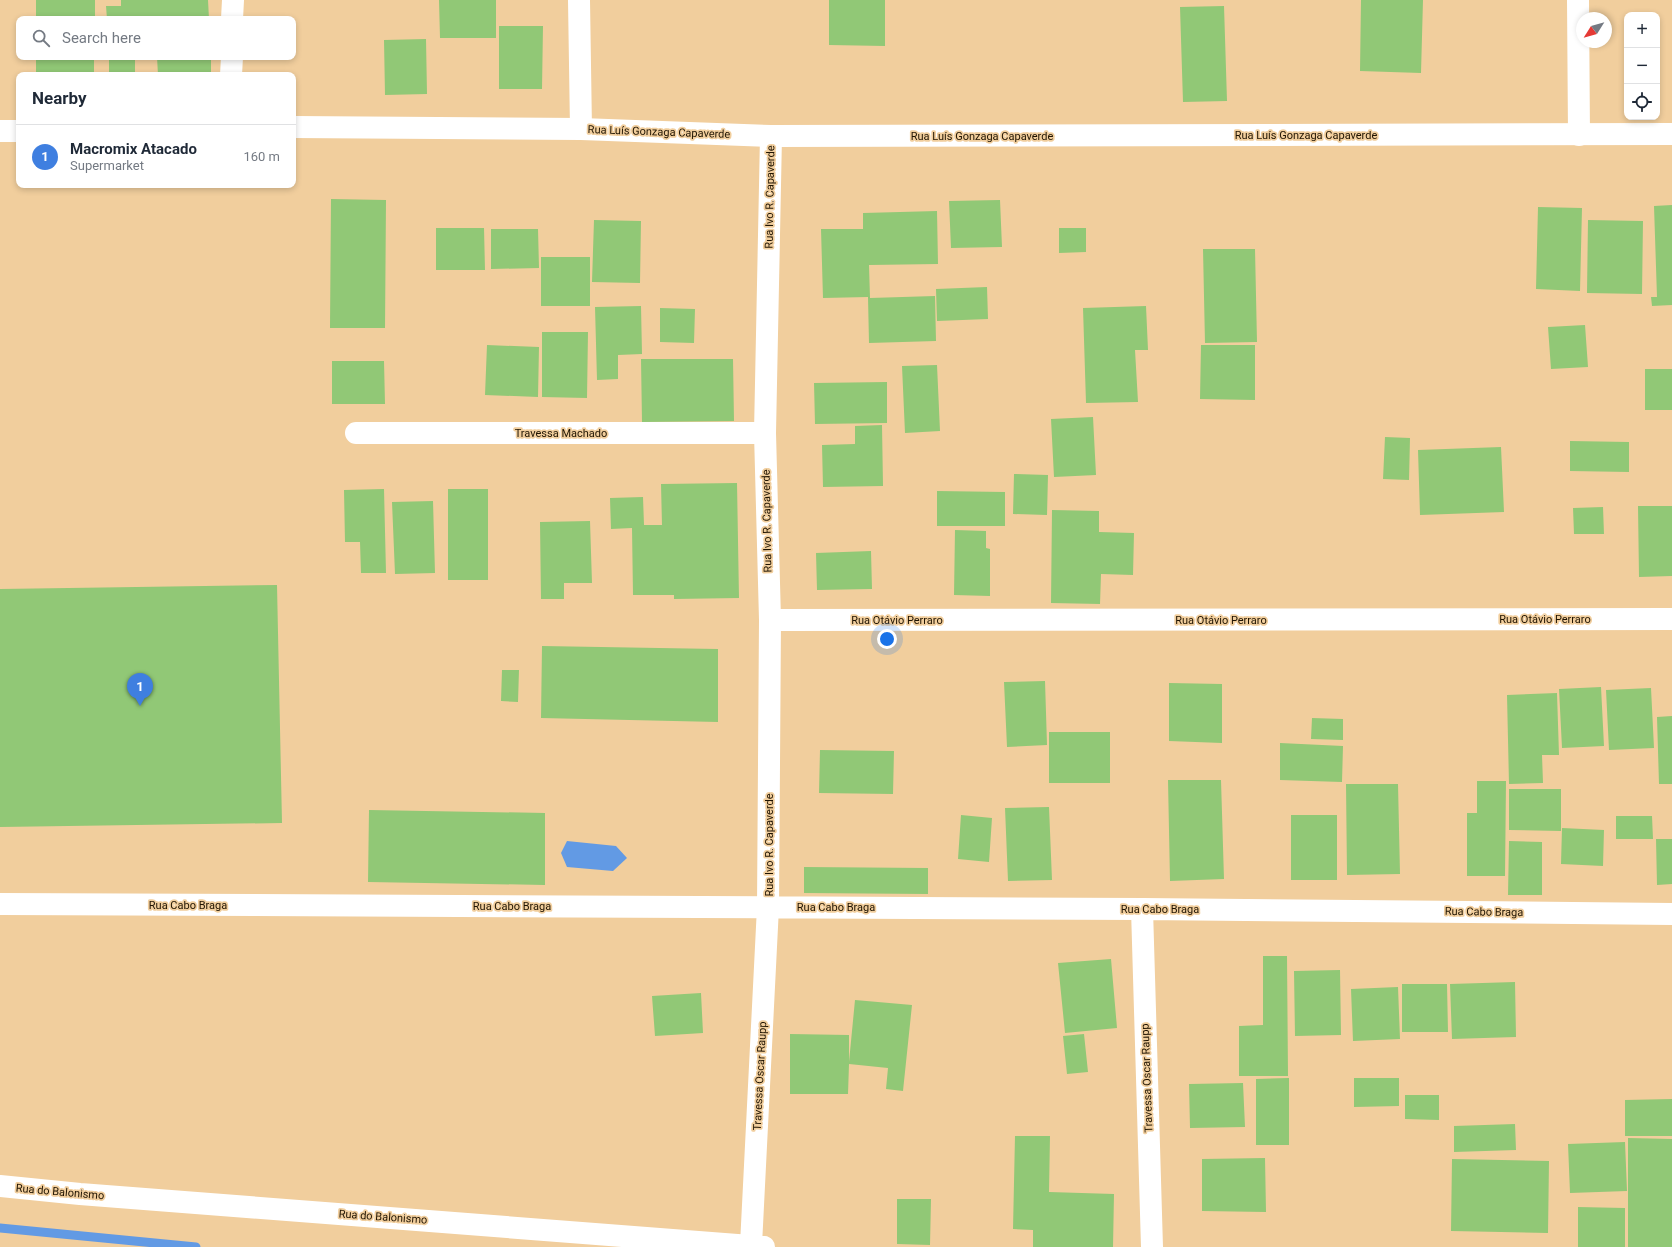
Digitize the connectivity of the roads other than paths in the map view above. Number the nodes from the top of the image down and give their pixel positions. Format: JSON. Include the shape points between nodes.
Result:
{"nodes":[{"id":1,"x":233,"y":0,"type":"edge"},
{"id":2,"x":579,"y":0,"type":"edge"},
{"id":3,"x":1578,"y":0,"type":"edge"},
{"id":4,"x":232,"y":16,"type":"edge"},
{"id":5,"x":232,"y":60,"type":"edge"},
{"id":6,"x":231,"y":72,"type":"edge"},
{"id":7,"x":296,"y":128,"type":"edge"},
{"id":8,"x":581,"y":129,"type":"junction"},
{"id":9,"x":0,"y":131,"type":"edge"},
{"id":10,"x":16,"y":131,"type":"edge"},
{"id":11,"x":1672,"y":134,"type":"edge"},
{"id":12,"x":1579,"y":135,"type":"junction"},
{"id":13,"x":771,"y":136,"type":"junction"},
{"id":14,"x":766,"y":432,"type":"junction"},
{"id":15,"x":356,"y":433,"type":"dead end"},
{"id":16,"x":1672,"y":619,"type":"edge"},
{"id":17,"x":770,"y":620,"type":"junction"},
{"id":18,"x":0,"y":904,"type":"edge"},
{"id":19,"x":768,"y":907,"type":"junction"},
{"id":20,"x":1142,"y":909,"type":"junction"},
{"id":21,"x":1672,"y":914,"type":"edge"},
{"id":22,"x":0,"y":1186,"type":"edge"},
{"id":23,"x":758,"y":1246,"type":"edge"},
{"id":24,"x":1152,"y":1247,"type":"edge"}],
"edges":[{"from":1,"to":4,"type":"street"},
{"from":2,"to":8,"type":"street"},
{"from":3,"to":12,"type":"street"},
{"from":5,"to":6,"type":"street"},
{"from":7,"to":8,"type":"street","name":"Rua Luís Gonzaga Capaverde"},
{"from":8,"to":13,"type":"street","name":"Rua Luís Gonzaga Capaverde"},
{"from":9,"to":10,"type":"street"},
{"from":11,"to":12,"type":"street","name":"Rua Luís Gonzaga Capaverde"},
{"from":12,"to":13,"type":"street","name":"Rua Luís Gonzaga Capaverde"},
{"from":13,"to":14,"type":"street","name":"Rua Ivo R. Capaverde"},
{"from":14,"to":15,"type":"street","name":"Travessa Machado"},
{"from":14,"to":17,"type":"street","name":"Rua Ivo R. Capaverde"},
{"from":16,"to":17,"type":"street","name":"Rua Otávio Perraro"},
{"from":17,"to":19,"type":"street","name":"Rua Ivo R. Capaverde"},
{"from":18,"to":19,"type":"street","name":"Rua Cabo Braga"},
{"from":19,"to":20,"type":"street","name":"Rua Cabo Braga"},
{"from":19,"to":23,"type":"street","name":"Travessa Oscar Raupp"},
{"from":20,"to":21,"type":"street","name":"Rua Cabo Braga"},
{"from":20,"to":24,"type":"street","name":"Travessa Oscar Raupp"},
{"from":22,"to":23,"type":"street","name":"Rua do Balonismo"}]}
